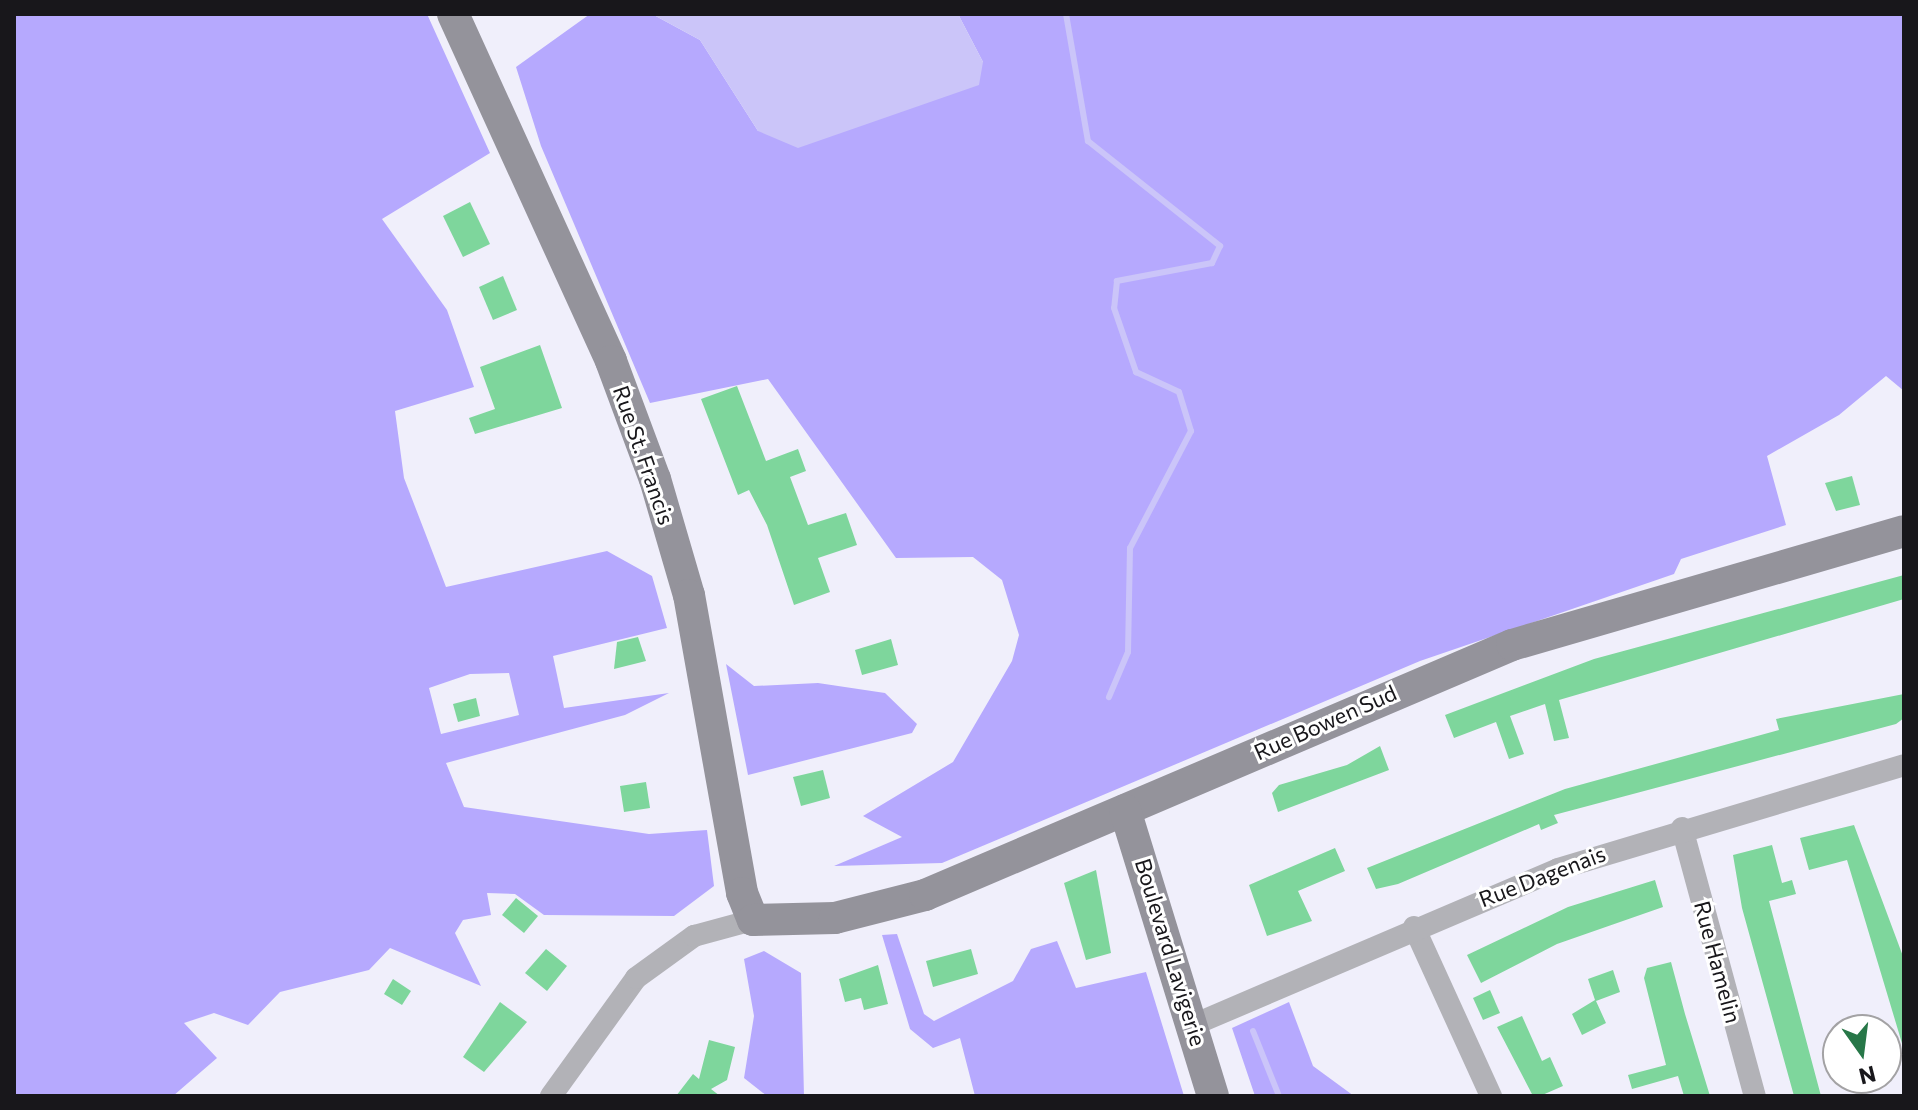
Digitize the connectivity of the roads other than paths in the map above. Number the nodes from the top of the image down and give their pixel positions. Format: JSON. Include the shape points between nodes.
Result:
{"nodes":[{"id":1,"x":453,"y":14,"type":"edge"},
{"id":2,"x":1904,"y":531,"type":"edge"},
{"id":3,"x":1902,"y":772,"type":"edge"},
{"id":4,"x":1125,"y":810,"type":"junction"},
{"id":5,"x":1682,"y":828,"type":"junction"},
{"id":6,"x":753,"y":920,"type":"junction"},
{"id":7,"x":1414,"y":927,"type":"junction"},
{"id":8,"x":1193,"y":1025,"type":"junction"},
{"id":9,"x":551,"y":1096,"type":"edge"},
{"id":10,"x":1213,"y":1096,"type":"edge"},
{"id":11,"x":1491,"y":1096,"type":"edge"},
{"id":12,"x":1755,"y":1096,"type":"edge"}],
"edges":[{"from":1,"to":6,"type":"street","name":"Rue St. Francis","via":[[611,361],[655,479],[695,623],[742,893]]},
{"from":2,"to":4,"type":"street","name":"Rue Bowen Sud","via":[[1512,645]]},
{"from":3,"to":5,"type":"street","name":"Rue Dagenais"},
{"from":4,"to":6,"type":"street","name":"Rue Bowen Sud","via":[[925,895],[835,918]]},
{"from":4,"to":8,"type":"street","name":"Boulevard Lavigerie"},
{"from":5,"to":7,"type":"street","name":"Rue Dagenais"},
{"from":5,"to":12,"type":"street","name":"Rue Hamelin"},
{"from":6,"to":9,"type":"street","via":[[694,936],[636,978]]},
{"from":7,"to":8,"type":"street","name":"Rue Dagenais"},
{"from":7,"to":11,"type":"street"},
{"from":8,"to":10,"type":"street","name":"Boulevard Lavigerie"}]}
